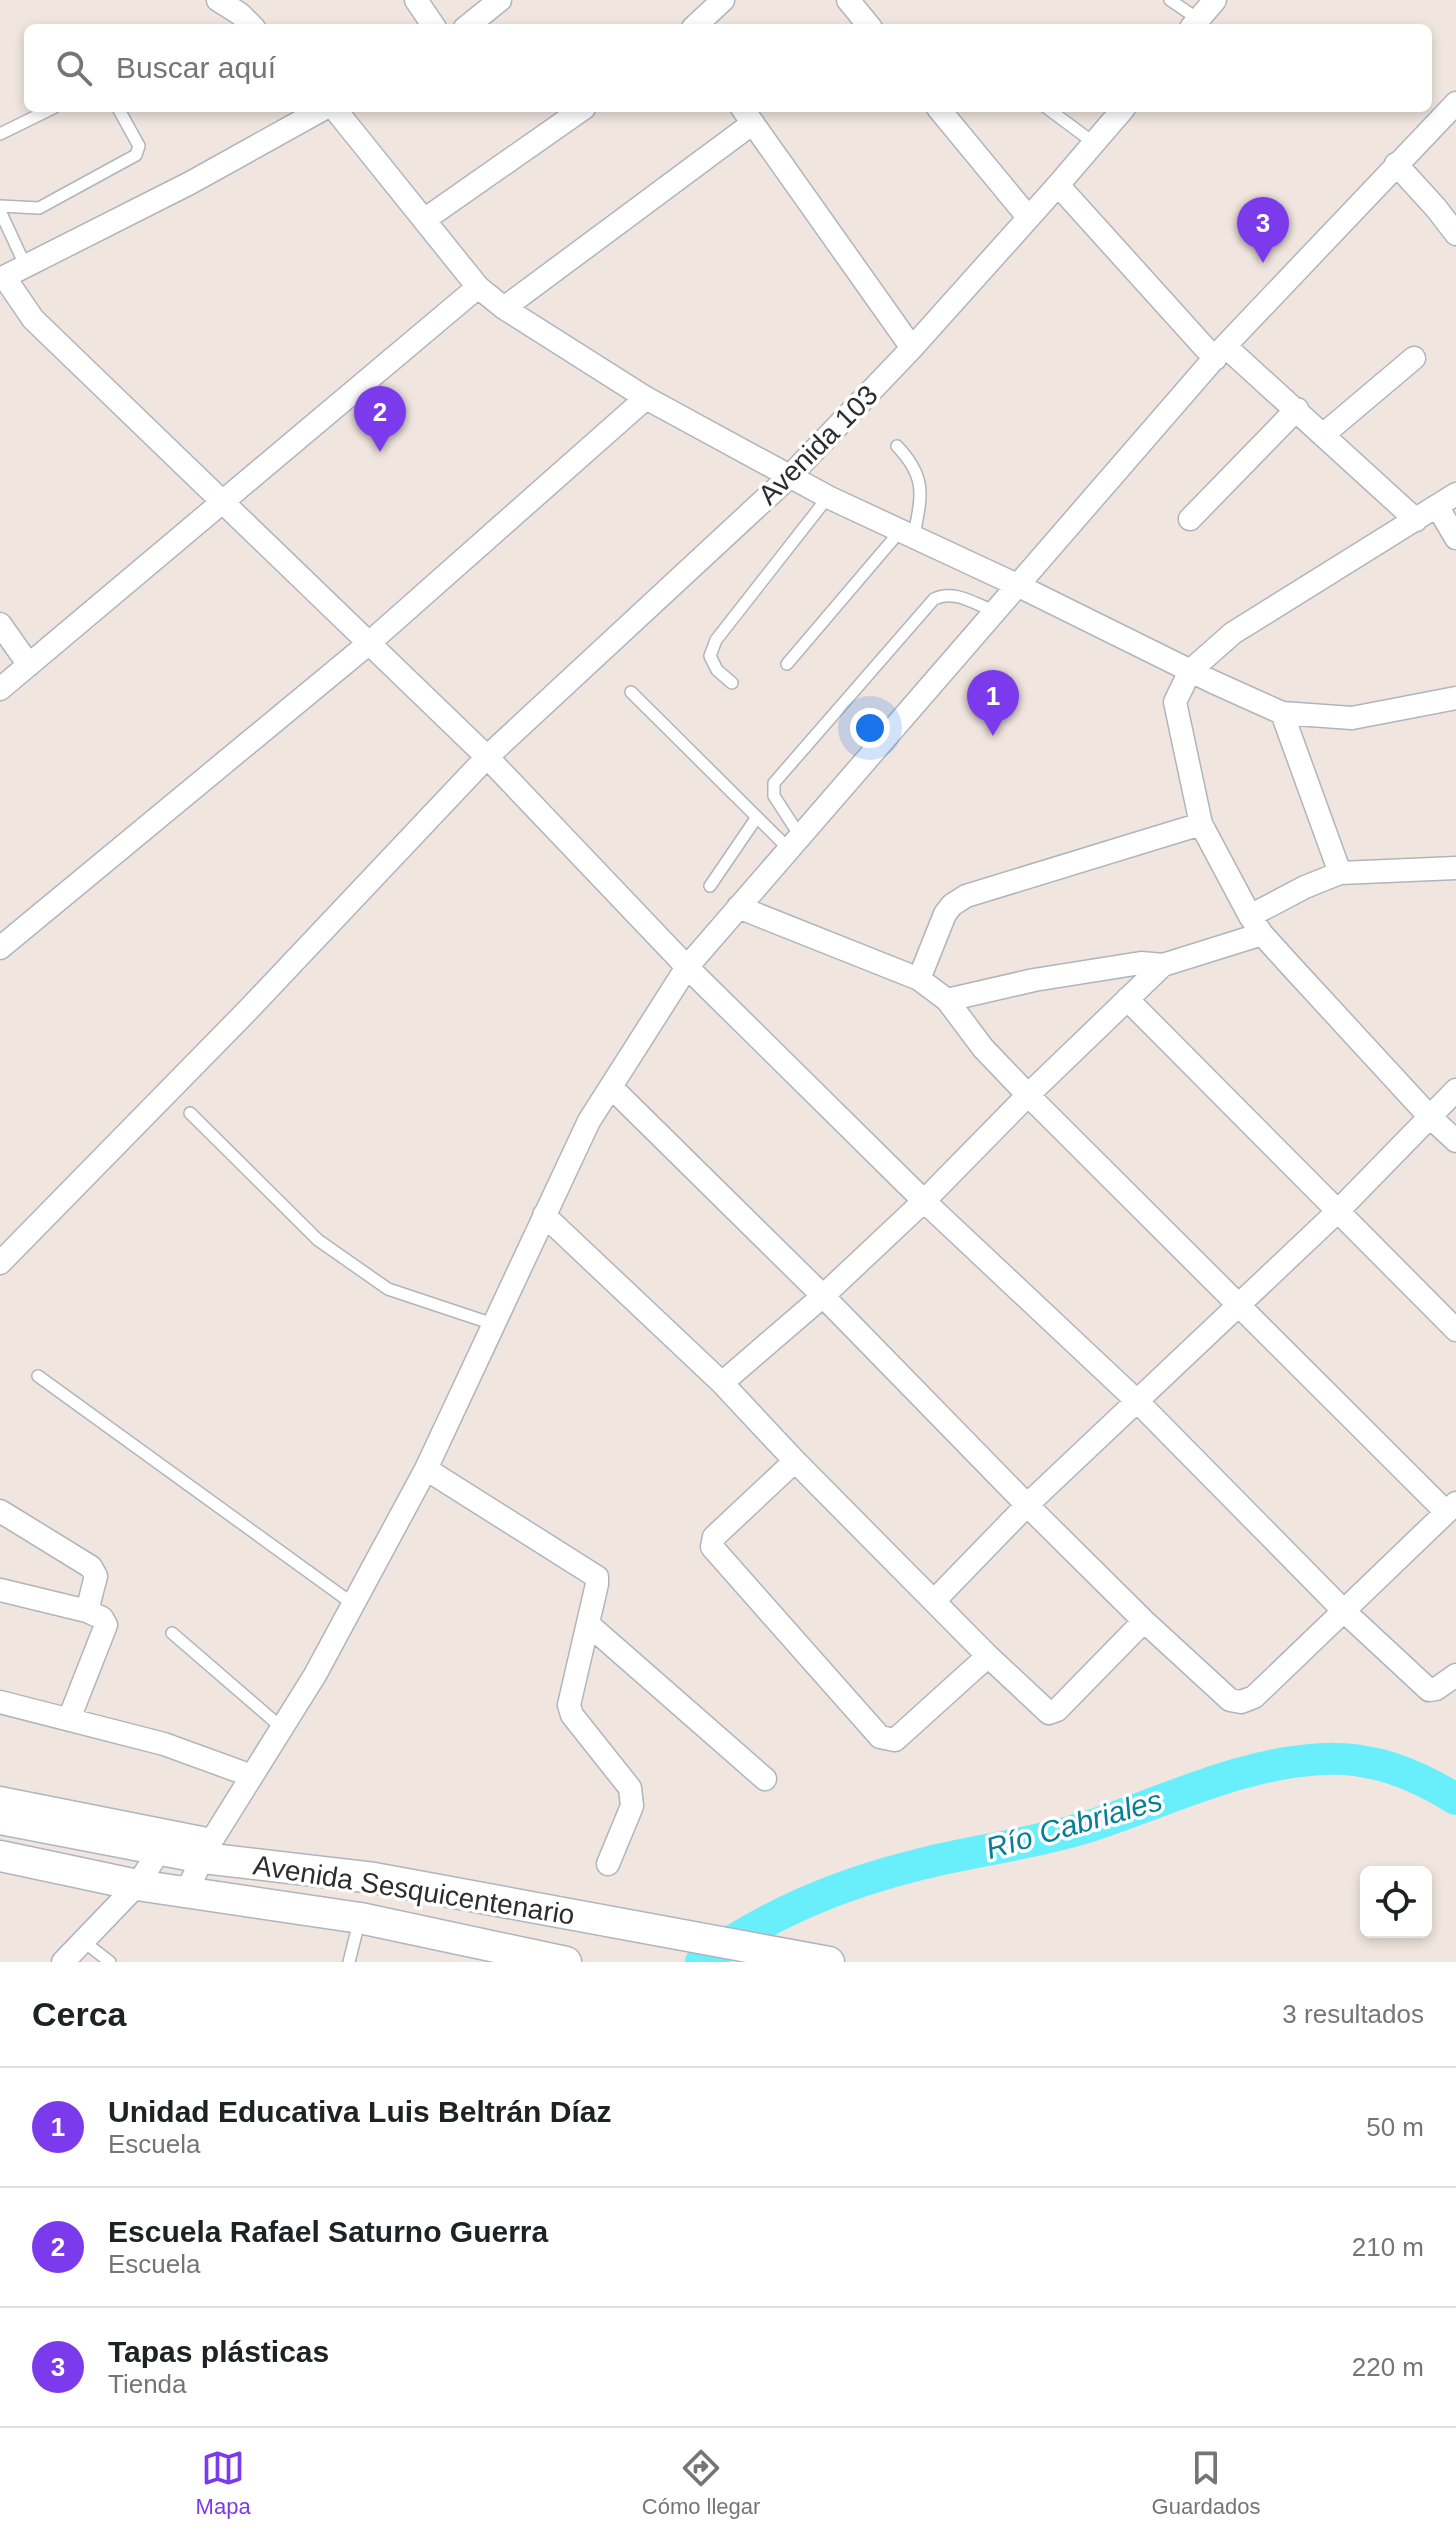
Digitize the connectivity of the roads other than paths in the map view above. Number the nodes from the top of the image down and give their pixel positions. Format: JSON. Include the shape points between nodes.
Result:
{"nodes":[{"id":1,"x":218,"y":0,"type":"edge"},
{"id":2,"x":416,"y":0,"type":"edge"},
{"id":3,"x":500,"y":0,"type":"edge"},
{"id":4,"x":723,"y":0,"type":"edge"},
{"id":5,"x":848,"y":0,"type":"edge"},
{"id":6,"x":1170,"y":0,"type":"edge"},
{"id":7,"x":1215,"y":0,"type":"edge"},
{"id":8,"x":250,"y":24,"type":"edge"},
{"id":9,"x":432,"y":24,"type":"edge"},
{"id":10,"x":470,"y":24,"type":"edge"},
{"id":11,"x":697,"y":24,"type":"edge"},
{"id":12,"x":868,"y":24,"type":"edge"},
{"id":13,"x":1195,"y":24,"type":"edge"},
{"id":14,"x":1456,"y":103,"type":"edge"},
{"id":15,"x":45,"y":112,"type":"edge"},
{"id":16,"x":120,"y":112,"type":"edge"},
{"id":17,"x":318,"y":112,"type":"edge"},
{"id":18,"x":337,"y":112,"type":"edge"},
{"id":19,"x":578,"y":112,"type":"edge"},
{"id":20,"x":941,"y":112,"type":"edge"},
{"id":21,"x":1052,"y":112,"type":"edge"},
{"id":22,"x":1121,"y":112,"type":"edge"},
{"id":23,"x":748,"y":116,"type":"edge"},
{"id":24,"x":0,"y":134,"type":"edge"},
{"id":25,"x":1094,"y":143,"type":"junction"},
{"id":26,"x":1396,"y":164,"type":"junction"},
{"id":27,"x":1058,"y":185,"type":"junction"},
{"id":28,"x":0,"y":209,"type":"edge"},
{"id":29,"x":1028,"y":217,"type":"junction"},
{"id":30,"x":424,"y":220,"type":"junction"},
{"id":31,"x":1456,"y":234,"type":"edge"},
{"id":32,"x":27,"y":267,"type":"junction"},
{"id":33,"x":2,"y":279,"type":"edge"},
{"id":34,"x":478,"y":287,"type":"junction"},
{"id":35,"x":504,"y":308,"type":"junction"},
{"id":36,"x":912,"y":348,"type":"junction"},
{"id":37,"x":1220,"y":353,"type":"junction"},
{"id":38,"x":1414,"y":358,"type":"dead end"},
{"id":39,"x":646,"y":398,"type":"junction"},
{"id":40,"x":1297,"y":409,"type":"junction"},
{"id":41,"x":1324,"y":434,"type":"junction"},
{"id":42,"x":897,"y":446,"type":"dead end"},
{"id":43,"x":790,"y":476,"type":"junction"},
{"id":44,"x":1456,"y":494,"type":"edge"},
{"id":45,"x":828,"y":497,"type":"junction"},
{"id":46,"x":223,"y":501,"type":"junction"},
{"id":47,"x":1437,"y":506,"type":"junction"},
{"id":48,"x":1190,"y":519,"type":"dead end"},
{"id":49,"x":1416,"y":520,"type":"junction"},
{"id":50,"x":908,"y":533,"type":"junction"},
{"id":51,"x":1456,"y":538,"type":"edge"},
{"id":52,"x":1017,"y":585,"type":"junction"},
{"id":53,"x":994,"y":611,"type":"junction"},
{"id":54,"x":0,"y":624,"type":"edge"},
{"id":55,"x":368,"y":644,"type":"junction"},
{"id":56,"x":787,"y":664,"type":"dead end"},
{"id":57,"x":29,"y":665,"type":"junction"},
{"id":58,"x":1190,"y":671,"type":"junction"},
{"id":59,"x":732,"y":683,"type":"dead end"},
{"id":60,"x":0,"y":689,"type":"edge"},
{"id":61,"x":631,"y":692,"type":"dead end"},
{"id":62,"x":1456,"y":698,"type":"edge"},
{"id":63,"x":1282,"y":713,"type":"junction"},
{"id":64,"x":487,"y":757,"type":"junction"},
{"id":65,"x":757,"y":817,"type":"junction"},
{"id":66,"x":1201,"y":824,"type":"junction"},
{"id":67,"x":794,"y":842,"type":"junction"},
{"id":68,"x":1456,"y":868,"type":"edge"},
{"id":69,"x":1340,"y":873,"type":"junction"},
{"id":70,"x":710,"y":886,"type":"dead end"},
{"id":71,"x":738,"y":907,"type":"junction"},
{"id":72,"x":1256,"y":925,"type":"junction"},
{"id":73,"x":0,"y":948,"type":"edge"},
{"id":74,"x":1163,"y":965,"type":"junction"},
{"id":75,"x":687,"y":967,"type":"junction"},
{"id":76,"x":919,"y":979,"type":"junction"},
{"id":77,"x":1127,"y":999,"type":"junction"},
{"id":78,"x":947,"y":1000,"type":"junction"},
{"id":79,"x":611,"y":1087,"type":"junction"},
{"id":80,"x":1456,"y":1090,"type":"edge"},
{"id":81,"x":1028,"y":1095,"type":"junction"},
{"id":82,"x":190,"y":1113,"type":"dead end"},
{"id":83,"x":1429,"y":1116,"type":"junction"},
{"id":84,"x":1456,"y":1141,"type":"edge"},
{"id":85,"x":924,"y":1201,"type":"junction"},
{"id":86,"x":1337,"y":1212,"type":"junction"},
{"id":87,"x":544,"y":1215,"type":"junction"},
{"id":88,"x":0,"y":1263,"type":"edge"},
{"id":89,"x":823,"y":1296,"type":"junction"},
{"id":90,"x":1239,"y":1306,"type":"junction"},
{"id":91,"x":493,"y":1324,"type":"junction"},
{"id":92,"x":1456,"y":1330,"type":"edge"},
{"id":93,"x":38,"y":1376,"type":"dead end"},
{"id":94,"x":722,"y":1383,"type":"junction"},
{"id":95,"x":1138,"y":1402,"type":"junction"},
{"id":96,"x":795,"y":1461,"type":"junction"},
{"id":97,"x":426,"y":1469,"type":"junction"},
{"id":98,"x":1027,"y":1505,"type":"junction"},
{"id":99,"x":1451,"y":1507,"type":"edge"},
{"id":100,"x":0,"y":1511,"type":"edge"},
{"id":101,"x":0,"y":1590,"type":"edge"},
{"id":102,"x":934,"y":1601,"type":"junction"},
{"id":103,"x":353,"y":1604,"type":"junction"},
{"id":104,"x":87,"y":1611,"type":"junction"},
{"id":105,"x":1345,"y":1612,"type":"junction"},
{"id":106,"x":1144,"y":1621,"type":"junction"},
{"id":107,"x":588,"y":1624,"type":"junction"},
{"id":108,"x":172,"y":1633,"type":"dead end"},
{"id":109,"x":988,"y":1656,"type":"junction"},
{"id":110,"x":1456,"y":1675,"type":"edge"},
{"id":111,"x":0,"y":1702,"type":"edge"},
{"id":112,"x":69,"y":1719,"type":"junction"},
{"id":113,"x":282,"y":1728,"type":"junction"},
{"id":114,"x":252,"y":1776,"type":"junction"},
{"id":115,"x":765,"y":1779,"type":"dead end"},
{"id":116,"x":0,"y":1798,"type":"edge"},
{"id":117,"x":0,"y":1819,"type":"edge"},
{"id":118,"x":207,"y":1849,"type":"junction"},
{"id":119,"x":160,"y":1850,"type":"junction"},
{"id":120,"x":0,"y":1856,"type":"edge"},
{"id":121,"x":608,"y":1864,"type":"dead end"},
{"id":122,"x":137,"y":1885,"type":"junction"},
{"id":123,"x":186,"y":1892,"type":"junction"},
{"id":124,"x":360,"y":1918,"type":"junction"},
{"id":125,"x":83,"y":1941,"type":"junction"},
{"id":126,"x":63,"y":1962,"type":"edge"},
{"id":127,"x":110,"y":1962,"type":"edge"},
{"id":128,"x":349,"y":1962,"type":"edge"},
{"id":129,"x":566,"y":1962,"type":"edge"},
{"id":130,"x":829,"y":1962,"type":"edge"}],
"edges":[{"from":1,"to":8,"type":"street"},
{"from":2,"to":9,"type":"street"},
{"from":3,"to":10,"type":"street"},
{"from":4,"to":11,"type":"street"},
{"from":5,"to":12,"type":"street"},
{"from":6,"to":13,"type":"lane"},
{"from":7,"to":13,"type":"street"},
{"from":14,"to":26,"type":"street"},
{"from":15,"to":24,"type":"lane"},
{"from":16,"to":28,"type":"lane","via":[[139,146],[136,155],[39,208]]},
{"from":17,"to":32,"type":"street"},
{"from":18,"to":30,"type":"street"},
{"from":19,"to":30,"type":"street"},
{"from":20,"to":29,"type":"street"},
{"from":21,"to":25,"type":"lane"},
{"from":22,"to":25,"type":"street","name":"Avenida 103"},
{"from":23,"to":35,"type":"street"},
{"from":23,"to":36,"type":"street"},
{"from":25,"to":27,"type":"street","name":"Avenida 103"},
{"from":26,"to":31,"type":"street"},
{"from":26,"to":37,"type":"street"},
{"from":27,"to":29,"type":"street","name":"Avenida 103"},
{"from":27,"to":37,"type":"street"},
{"from":28,"to":32,"type":"lane"},
{"from":29,"to":36,"type":"street","name":"Avenida 103"},
{"from":30,"to":34,"type":"street"},
{"from":32,"to":33,"type":"street"},
{"from":33,"to":46,"type":"street","via":[[33,319]]},
{"from":34,"to":35,"type":"street"},
{"from":34,"to":46,"type":"street"},
{"from":35,"to":39,"type":"street"},
{"from":36,"to":43,"type":"street","name":"Avenida 103"},
{"from":37,"to":40,"type":"street"},
{"from":37,"to":52,"type":"street"},
{"from":38,"to":41,"type":"street"},
{"from":39,"to":43,"type":"street"},
{"from":39,"to":55,"type":"street"},
{"from":40,"to":41,"type":"street"},
{"from":40,"to":48,"type":"street"},
{"from":41,"to":49,"type":"street"},
{"from":42,"to":50,"type":"lane","via":[[911,461],[922,498]]},
{"from":43,"to":45,"type":"street"},
{"from":43,"to":64,"type":"street","name":"Avenida 103"},
{"from":44,"to":47,"type":"street"},
{"from":45,"to":50,"type":"street"},
{"from":45,"to":59,"type":"lane","via":[[716,640],[710,656]]},
{"from":46,"to":55,"type":"street"},
{"from":46,"to":57,"type":"street"},
{"from":47,"to":49,"type":"street"},
{"from":47,"to":51,"type":"street"},
{"from":49,"to":58,"type":"street","via":[[1233,633]]},
{"from":50,"to":52,"type":"street"},
{"from":50,"to":56,"type":"lane"},
{"from":52,"to":53,"type":"street"},
{"from":52,"to":58,"type":"street"},
{"from":53,"to":67,"type":"street"},
{"from":53,"to":67,"type":"lane","via":[[952,594],[934,599],[774,783],[774,796]]},
{"from":54,"to":57,"type":"street"},
{"from":55,"to":64,"type":"street"},
{"from":55,"to":73,"type":"street"},
{"from":57,"to":60,"type":"street"},
{"from":58,"to":63,"type":"street"},
{"from":58,"to":66,"type":"street","via":[[1175,702]]},
{"from":61,"to":65,"type":"lane"},
{"from":62,"to":63,"type":"street","via":[[1352,718]]},
{"from":63,"to":69,"type":"street"},
{"from":64,"to":75,"type":"street"},
{"from":64,"to":88,"type":"street","name":"Avenida 103"},
{"from":65,"to":67,"type":"lane"},
{"from":65,"to":70,"type":"lane"},
{"from":66,"to":72,"type":"street"},
{"from":66,"to":76,"type":"street","via":[[966,896],[945,914]]},
{"from":67,"to":71,"type":"street"},
{"from":68,"to":69,"type":"street"},
{"from":69,"to":72,"type":"street","via":[[1305,887]]},
{"from":71,"to":75,"type":"street"},
{"from":71,"to":76,"type":"street"},
{"from":72,"to":74,"type":"street"},
{"from":72,"to":83,"type":"street"},
{"from":74,"to":77,"type":"street"},
{"from":74,"to":78,"type":"street","via":[[1126,965]]},
{"from":75,"to":79,"type":"street"},
{"from":75,"to":85,"type":"street"},
{"from":76,"to":78,"type":"street"},
{"from":77,"to":81,"type":"street"},
{"from":77,"to":86,"type":"street"},
{"from":78,"to":81,"type":"street"},
{"from":79,"to":87,"type":"street"},
{"from":79,"to":89,"type":"street"},
{"from":80,"to":83,"type":"street"},
{"from":81,"to":85,"type":"street"},
{"from":81,"to":90,"type":"street"},
{"from":82,"to":91,"type":"lane","via":[[318,1240],[388,1289]]},
{"from":83,"to":84,"type":"street"},
{"from":83,"to":86,"type":"street"},
{"from":85,"to":89,"type":"street"},
{"from":85,"to":95,"type":"street"},
{"from":86,"to":90,"type":"street"},
{"from":86,"to":92,"type":"street"},
{"from":87,"to":91,"type":"street"},
{"from":87,"to":94,"type":"street"},
{"from":89,"to":94,"type":"street"},
{"from":89,"to":98,"type":"street"},
{"from":90,"to":95,"type":"street"},
{"from":90,"to":99,"type":"street"},
{"from":91,"to":97,"type":"street"},
{"from":93,"to":103,"type":"lane"},
{"from":94,"to":96,"type":"street"},
{"from":95,"to":98,"type":"street"},
{"from":95,"to":105,"type":"street"},
{"from":96,"to":102,"type":"street"},
{"from":96,"to":109,"type":"street","via":[[714,1537],[712,1547],[880,1737],[895,1740]]},
{"from":97,"to":103,"type":"street"},
{"from":97,"to":107,"type":"street","via":[[597,1577]]},
{"from":98,"to":102,"type":"street"},
{"from":98,"to":106,"type":"street"},
{"from":99,"to":105,"type":"street"},
{"from":100,"to":104,"type":"street","via":[[91,1567],[96,1576]]},
{"from":101,"to":104,"type":"street"},
{"from":102,"to":109,"type":"street"},
{"from":103,"to":113,"type":"street"},
{"from":104,"to":112,"type":"street","via":[[106,1625]]},
{"from":105,"to":106,"type":"street","via":[[1254,1697],[1241,1702],[1230,1700]]},
{"from":105,"to":110,"type":"street","via":[[1429,1690]]},
{"from":106,"to":109,"type":"street","via":[[1049,1713]]},
{"from":107,"to":115,"type":"street"},
{"from":107,"to":121,"type":"street","via":[[569,1705],[630,1788],[632,1806]]},
{"from":108,"to":113,"type":"lane"},
{"from":111,"to":112,"type":"street"},
{"from":112,"to":114,"type":"street","via":[[164,1744]]},
{"from":113,"to":114,"type":"street"},
{"from":114,"to":118,"type":"street"},
{"from":116,"to":118,"type":"street","name":"Avenida Sesquicentenario"},
{"from":117,"to":119,"type":"main road","name":"Avenida Sesquicentenario"},
{"from":118,"to":119,"type":"main road","name":"Avenida Sesquicentenario"},
{"from":118,"to":123,"type":"street"},
{"from":118,"to":130,"type":"main road","name":"Avenida Sesquicentenario"},
{"from":119,"to":122,"type":"street"},
{"from":120,"to":122,"type":"main road","name":"Avenida Sesquicentenario"},
{"from":122,"to":123,"type":"main road","name":"Avenida Sesquicentenario"},
{"from":122,"to":125,"type":"street"},
{"from":123,"to":124,"type":"main road","name":"Avenida Sesquicentenario"},
{"from":124,"to":128,"type":"lane"},
{"from":124,"to":129,"type":"main road","name":"Avenida Sesquicentenario"},
{"from":125,"to":126,"type":"street"},
{"from":125,"to":127,"type":"lane"}]}
